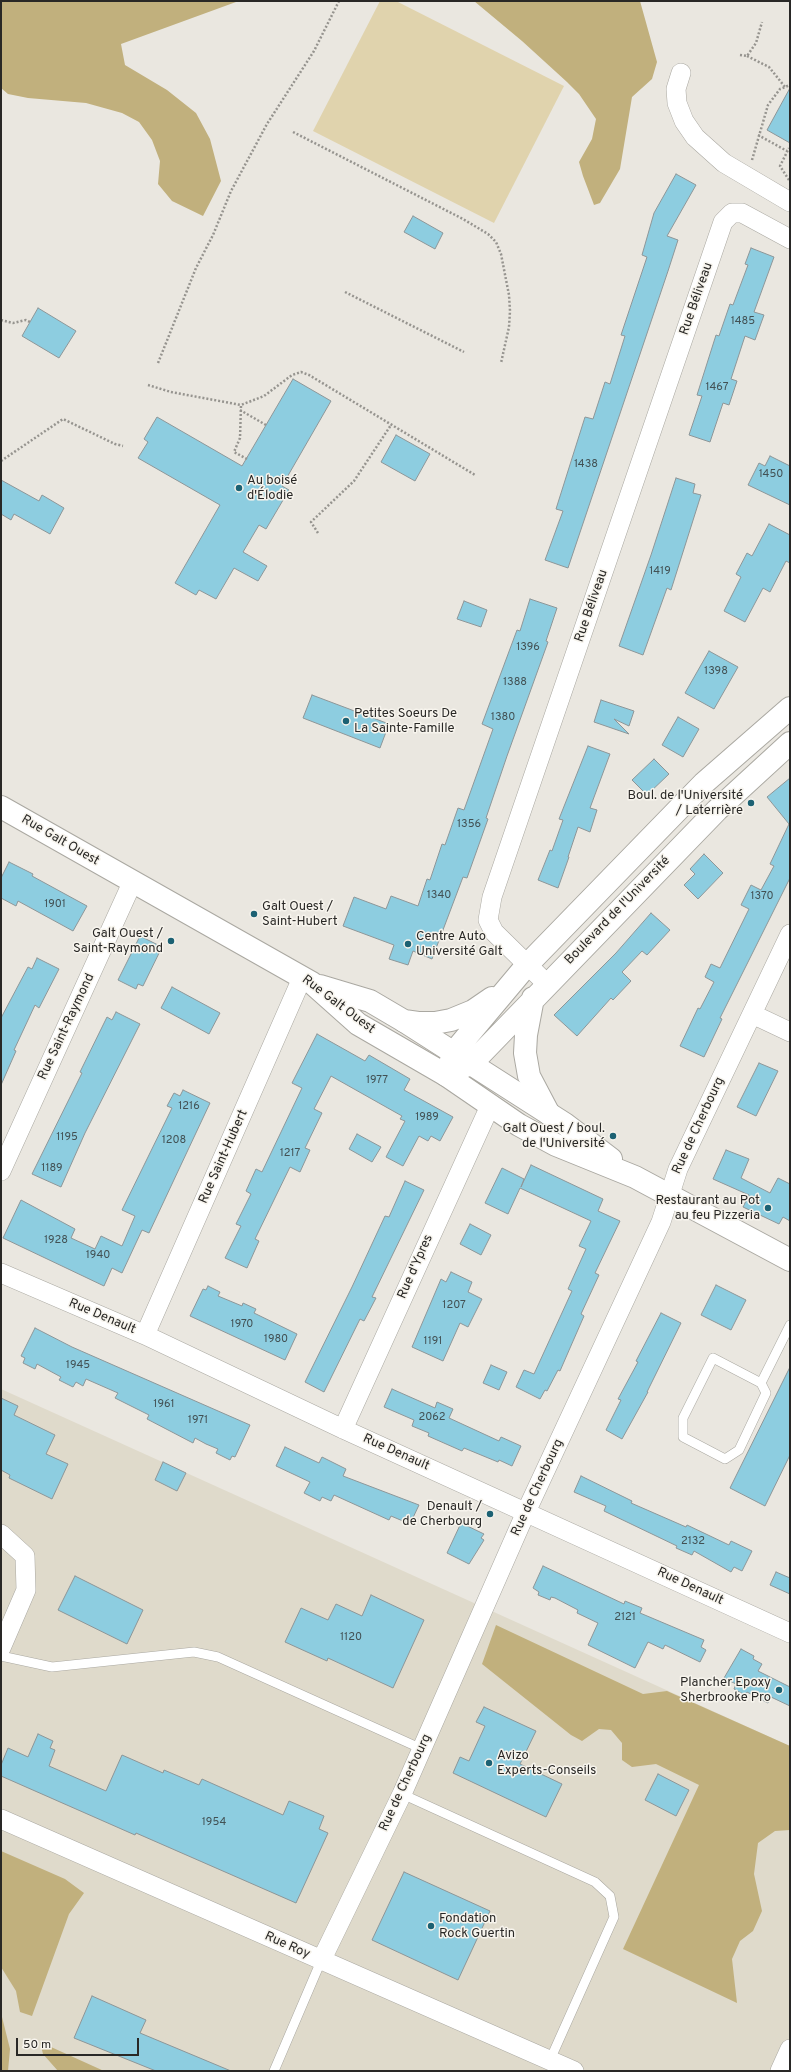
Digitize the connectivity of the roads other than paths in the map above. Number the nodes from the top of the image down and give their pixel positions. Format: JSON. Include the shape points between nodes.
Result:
{"nodes":[{"id":1,"x":681,"y":73,"type":"dead end"},
{"id":2,"x":790,"y":202,"type":"edge"},
{"id":3,"x":790,"y":239,"type":"edge"},
{"id":4,"x":790,"y":708,"type":"edge"},
{"id":5,"x":790,"y":743,"type":"edge"},
{"id":6,"x":1,"y":807,"type":"edge"},
{"id":7,"x":132,"y":883,"type":"junction"},
{"id":8,"x":790,"y":934,"type":"edge"},
{"id":9,"x":527,"y":965,"type":"junction"},
{"id":10,"x":307,"y":981,"type":"junction"},
{"id":11,"x":506,"y":988,"type":"junction"},
{"id":12,"x":540,"y":991,"type":"junction"},
{"id":13,"x":752,"y":1014,"type":"junction"},
{"id":14,"x":404,"y":1021,"type":"junction"},
{"id":15,"x":790,"y":1032,"type":"edge"},
{"id":16,"x":463,"y":1058,"type":"junction"},
{"id":17,"x":446,"y":1075,"type":"junction"},
{"id":18,"x":490,"y":1106,"type":"junction"},
{"id":19,"x":548,"y":1114,"type":"junction"},
{"id":20,"x":1,"y":1171,"type":"edge"},
{"id":21,"x":635,"y":1177,"type":"junction"},
{"id":22,"x":670,"y":1196,"type":"junction"},
{"id":23,"x":790,"y":1260,"type":"edge"},
{"id":24,"x":1,"y":1273,"type":"edge"},
{"id":25,"x":790,"y":1325,"type":"edge"},
{"id":26,"x":145,"y":1335,"type":"junction"},
{"id":27,"x":761,"y":1383,"type":"junction"},
{"id":28,"x":343,"y":1429,"type":"junction"},
{"id":29,"x":526,"y":1512,"type":"junction"},
{"id":30,"x":1,"y":1534,"type":"edge"},
{"id":31,"x":790,"y":1633,"type":"edge"},
{"id":32,"x":1,"y":1648,"type":"edge"},
{"id":33,"x":1,"y":1656,"type":"edge"},
{"id":34,"x":422,"y":1749,"type":"junction"},
{"id":35,"x":402,"y":1794,"type":"junction"},
{"id":36,"x":1,"y":1819,"type":"edge"},
{"id":37,"x":322,"y":1961,"type":"junction"},
{"id":38,"x":790,"y":2049,"type":"edge"},
{"id":39,"x":550,"y":2060,"type":"junction"},
{"id":40,"x":274,"y":2071,"type":"edge"},
{"id":41,"x":574,"y":2071,"type":"edge"},
{"id":42,"x":780,"y":2071,"type":"edge"}],
"edges":[{"from":1,"to":2,"type":"street","via":[[676,89],[676,104],[695,137],[724,163]]},
{"from":3,"to":9,"type":"street","name":"Rue Béliveau","via":[[745,214],[732,213],[723,222],[719,233],[489,909],[488,920],[494,932]]},
{"from":4,"to":9,"type":"main road","via":[[704,784]]},
{"from":5,"to":12,"type":"main road","name":"Boulevard de l'Université","via":[[717,810]]},
{"from":6,"to":7,"type":"main road","name":"Rue Galt Ouest"},
{"from":7,"to":10,"type":"main road","name":"Rue Galt Ouest"},
{"from":7,"to":20,"type":"street","name":"Rue Saint-Raymond"},
{"from":8,"to":13,"type":"street","name":"Rue de Cherbourg"},
{"from":9,"to":11,"type":"main road"},
{"from":9,"to":12,"type":"street","name":"Rue Béliveau"},
{"from":10,"to":14,"type":"main road","name":"Rue Galt Ouest","via":[[370,1001]]},
{"from":10,"to":17,"type":"main road","name":"Rue Galt Ouest","via":[[358,1024]]},
{"from":10,"to":26,"type":"street","name":"Rue Saint-Hubert"},
{"from":11,"to":14,"type":"main road","via":[[473,1011],[451,1020],[436,1023]]},
{"from":11,"to":16,"type":"main road"},
{"from":12,"to":16,"type":"main road","name":"Boulevard de l'Université"},
{"from":12,"to":19,"type":"main road","via":[[526,1035],[525,1052],[528,1072]]},
{"from":13,"to":15,"type":"street"},
{"from":13,"to":22,"type":"street","name":"Rue de Cherbourg","via":[[678,1169]]},
{"from":14,"to":16,"type":"main road","name":"Rue Galt Ouest"},
{"from":16,"to":17,"type":"main road"},
{"from":16,"to":19,"type":"main road","name":"Rue Galt Ouest"},
{"from":17,"to":18,"type":"main road","name":"Rue Galt Ouest"},
{"from":18,"to":21,"type":"main road","name":"Rue Galt Ouest","via":[[556,1145]]},
{"from":18,"to":28,"type":"street","name":"Rue d'Ypres"},
{"from":19,"to":21,"type":"main road","name":"Rue Galt Ouest"},
{"from":21,"to":22,"type":"main road","name":"Rue Galt Ouest"},
{"from":22,"to":23,"type":"main road","name":"Rue Galt Ouest"},
{"from":22,"to":29,"type":"street","name":"Rue de Cherbourg","via":[[658,1229]]},
{"from":24,"to":26,"type":"street","name":"Rue Denault"},
{"from":25,"to":27,"type":"lane"},
{"from":26,"to":28,"type":"street","name":"Rue Denault"},
{"from":27,"to":27,"type":"lane","via":[[713,1358],[683,1418],[683,1437],[725,1459],[739,1450],[766,1393]]},
{"from":28,"to":29,"type":"street","name":"Rue Denault"},
{"from":29,"to":31,"type":"street","name":"Rue Denault"},
{"from":29,"to":34,"type":"street","name":"Rue de Cherbourg"},
{"from":30,"to":32,"type":"street","via":[[25,1556],[26,1590]]},
{"from":33,"to":34,"type":"lane","via":[[52,1667],[194,1652],[218,1657]]},
{"from":34,"to":35,"type":"street","name":"Rue de Cherbourg"},
{"from":35,"to":37,"type":"street","name":"Rue de Cherbourg"},
{"from":35,"to":39,"type":"lane","via":[[595,1882],[610,1896],[614,1917]]},
{"from":36,"to":37,"type":"street","name":"Rue Roy"},
{"from":37,"to":39,"type":"street","name":"Rue Roy"},
{"from":37,"to":40,"type":"lane"},
{"from":38,"to":42,"type":"street"},
{"from":39,"to":41,"type":"street","name":"Rue Roy"}]}
